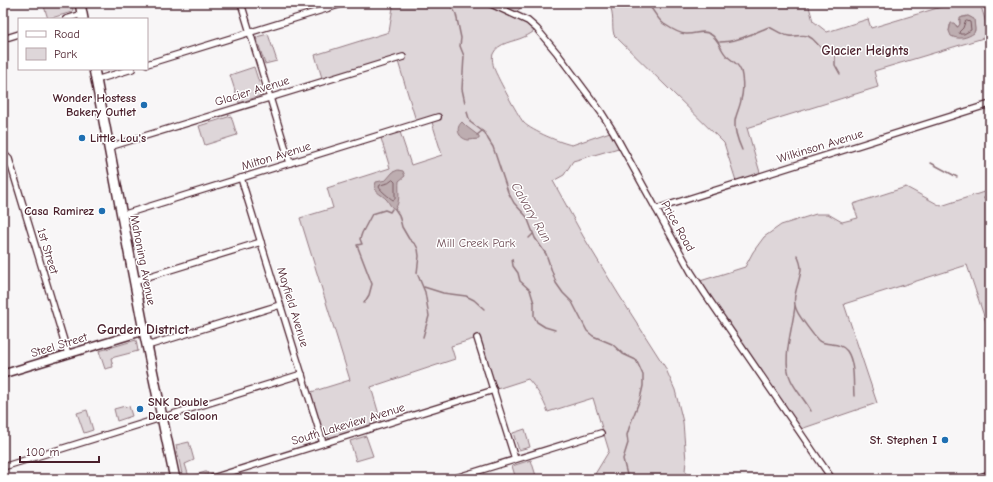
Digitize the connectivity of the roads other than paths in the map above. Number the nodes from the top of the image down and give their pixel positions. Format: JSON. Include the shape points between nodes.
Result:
{"nodes":[{"id":1,"x":82,"y":3,"type":"edge"},
{"id":2,"x":241,"y":3,"type":"edge"},
{"id":3,"x":345,"y":3,"type":"edge"},
{"id":4,"x":489,"y":3,"type":"edge"},
{"id":5,"x":83,"y":16,"type":"edge"},
{"id":6,"x":72,"y":18,"type":"edge"},
{"id":7,"x":250,"y":32,"type":"junction"},
{"id":8,"x":18,"y":34,"type":"edge"},
{"id":9,"x":3,"y":39,"type":"edge"},
{"id":10,"x":403,"y":56,"type":"dead end"},
{"id":11,"x":148,"y":64,"type":"edge"},
{"id":12,"x":94,"y":70,"type":"edge"},
{"id":13,"x":129,"y":70,"type":"edge"},
{"id":14,"x":96,"y":80,"type":"junction"},
{"id":15,"x":270,"y":97,"type":"junction"},
{"id":16,"x":990,"y":104,"type":"edge"},
{"id":17,"x":438,"y":117,"type":"dead end"},
{"id":18,"x":109,"y":147,"type":"junction"},
{"id":19,"x":5,"y":155,"type":"edge"},
{"id":20,"x":290,"y":163,"type":"junction"},
{"id":21,"x":241,"y":178,"type":"junction"},
{"id":22,"x":656,"y":209,"type":"junction"},
{"id":23,"x":122,"y":215,"type":"junction"},
{"id":24,"x":261,"y":242,"type":"junction"},
{"id":25,"x":134,"y":281,"type":"junction"},
{"id":26,"x":280,"y":305,"type":"junction"},
{"id":27,"x":144,"y":330,"type":"junction"},
{"id":28,"x":477,"y":338,"type":"dead end"},
{"id":29,"x":147,"y":346,"type":"junction"},
{"id":30,"x":68,"y":354,"type":"junction"},
{"id":31,"x":3,"y":374,"type":"edge"},
{"id":32,"x":302,"y":374,"type":"junction"},
{"id":33,"x":494,"y":390,"type":"junction"},
{"id":34,"x":162,"y":418,"type":"junction"},
{"id":35,"x":602,"y":432,"type":"dead end"},
{"id":36,"x":323,"y":443,"type":"junction"},
{"id":37,"x":516,"y":459,"type":"junction"},
{"id":38,"x":3,"y":467,"type":"edge"},
{"id":39,"x":990,"y":475,"type":"edge"},
{"id":40,"x":175,"y":479,"type":"edge"},
{"id":41,"x":209,"y":479,"type":"edge"},
{"id":42,"x":452,"y":479,"type":"edge"},
{"id":43,"x":832,"y":479,"type":"edge"},
{"id":44,"x":977,"y":479,"type":"edge"}],
"edges":[{"from":1,"to":5,"type":"main road"},
{"from":2,"to":7,"type":"street"},
{"from":3,"to":7,"type":"street"},
{"from":4,"to":22,"type":"street","name":"Price Road","via":[[532,24],[557,53],[601,112]]},
{"from":5,"to":6,"type":"street"},
{"from":7,"to":11,"type":"street"},
{"from":7,"to":15,"type":"street"},
{"from":8,"to":9,"type":"street"},
{"from":10,"to":15,"type":"street","name":"Glacier Avenue"},
{"from":12,"to":14,"type":"main road","name":"Mahoning Avenue"},
{"from":13,"to":14,"type":"street"},
{"from":14,"to":18,"type":"main road","name":"Mahoning Avenue"},
{"from":15,"to":18,"type":"street","name":"Glacier Avenue"},
{"from":15,"to":20,"type":"street"},
{"from":16,"to":22,"type":"street","name":"Wilkinson Avenue"},
{"from":17,"to":20,"type":"street","name":"Milton Avenue"},
{"from":18,"to":23,"type":"main road","name":"Mahoning Avenue"},
{"from":19,"to":30,"type":"street","name":"1st Street"},
{"from":20,"to":21,"type":"street","name":"Milton Avenue"},
{"from":21,"to":23,"type":"street","name":"Milton Avenue"},
{"from":21,"to":24,"type":"street","name":"Mayfield Avenue"},
{"from":22,"to":43,"type":"street","name":"Price Road","via":[[706,295]]},
{"from":23,"to":25,"type":"main road","name":"Mahoning Avenue"},
{"from":24,"to":25,"type":"street"},
{"from":24,"to":26,"type":"street","name":"Mayfield Avenue"},
{"from":25,"to":27,"type":"main road","name":"Mahoning Avenue"},
{"from":26,"to":29,"type":"street"},
{"from":26,"to":32,"type":"street","name":"Mayfield Avenue"},
{"from":27,"to":29,"type":"main road","name":"Mahoning Avenue"},
{"from":27,"to":30,"type":"street","name":"Steel Street"},
{"from":28,"to":33,"type":"street"},
{"from":29,"to":34,"type":"main road","name":"Mahoning Avenue"},
{"from":30,"to":31,"type":"street","name":"Steel Street"},
{"from":32,"to":34,"type":"street"},
{"from":32,"to":36,"type":"street","name":"Mayfield Avenue"},
{"from":33,"to":36,"type":"street","name":"South Lakeview Avenue"},
{"from":33,"to":37,"type":"street"},
{"from":34,"to":38,"type":"street"},
{"from":34,"to":40,"type":"main road","name":"Mahoning Avenue"},
{"from":35,"to":37,"type":"street"},
{"from":36,"to":41,"type":"street","name":"South Lakeview Avenue"},
{"from":37,"to":42,"type":"street"},
{"from":39,"to":44,"type":"street"}]}
